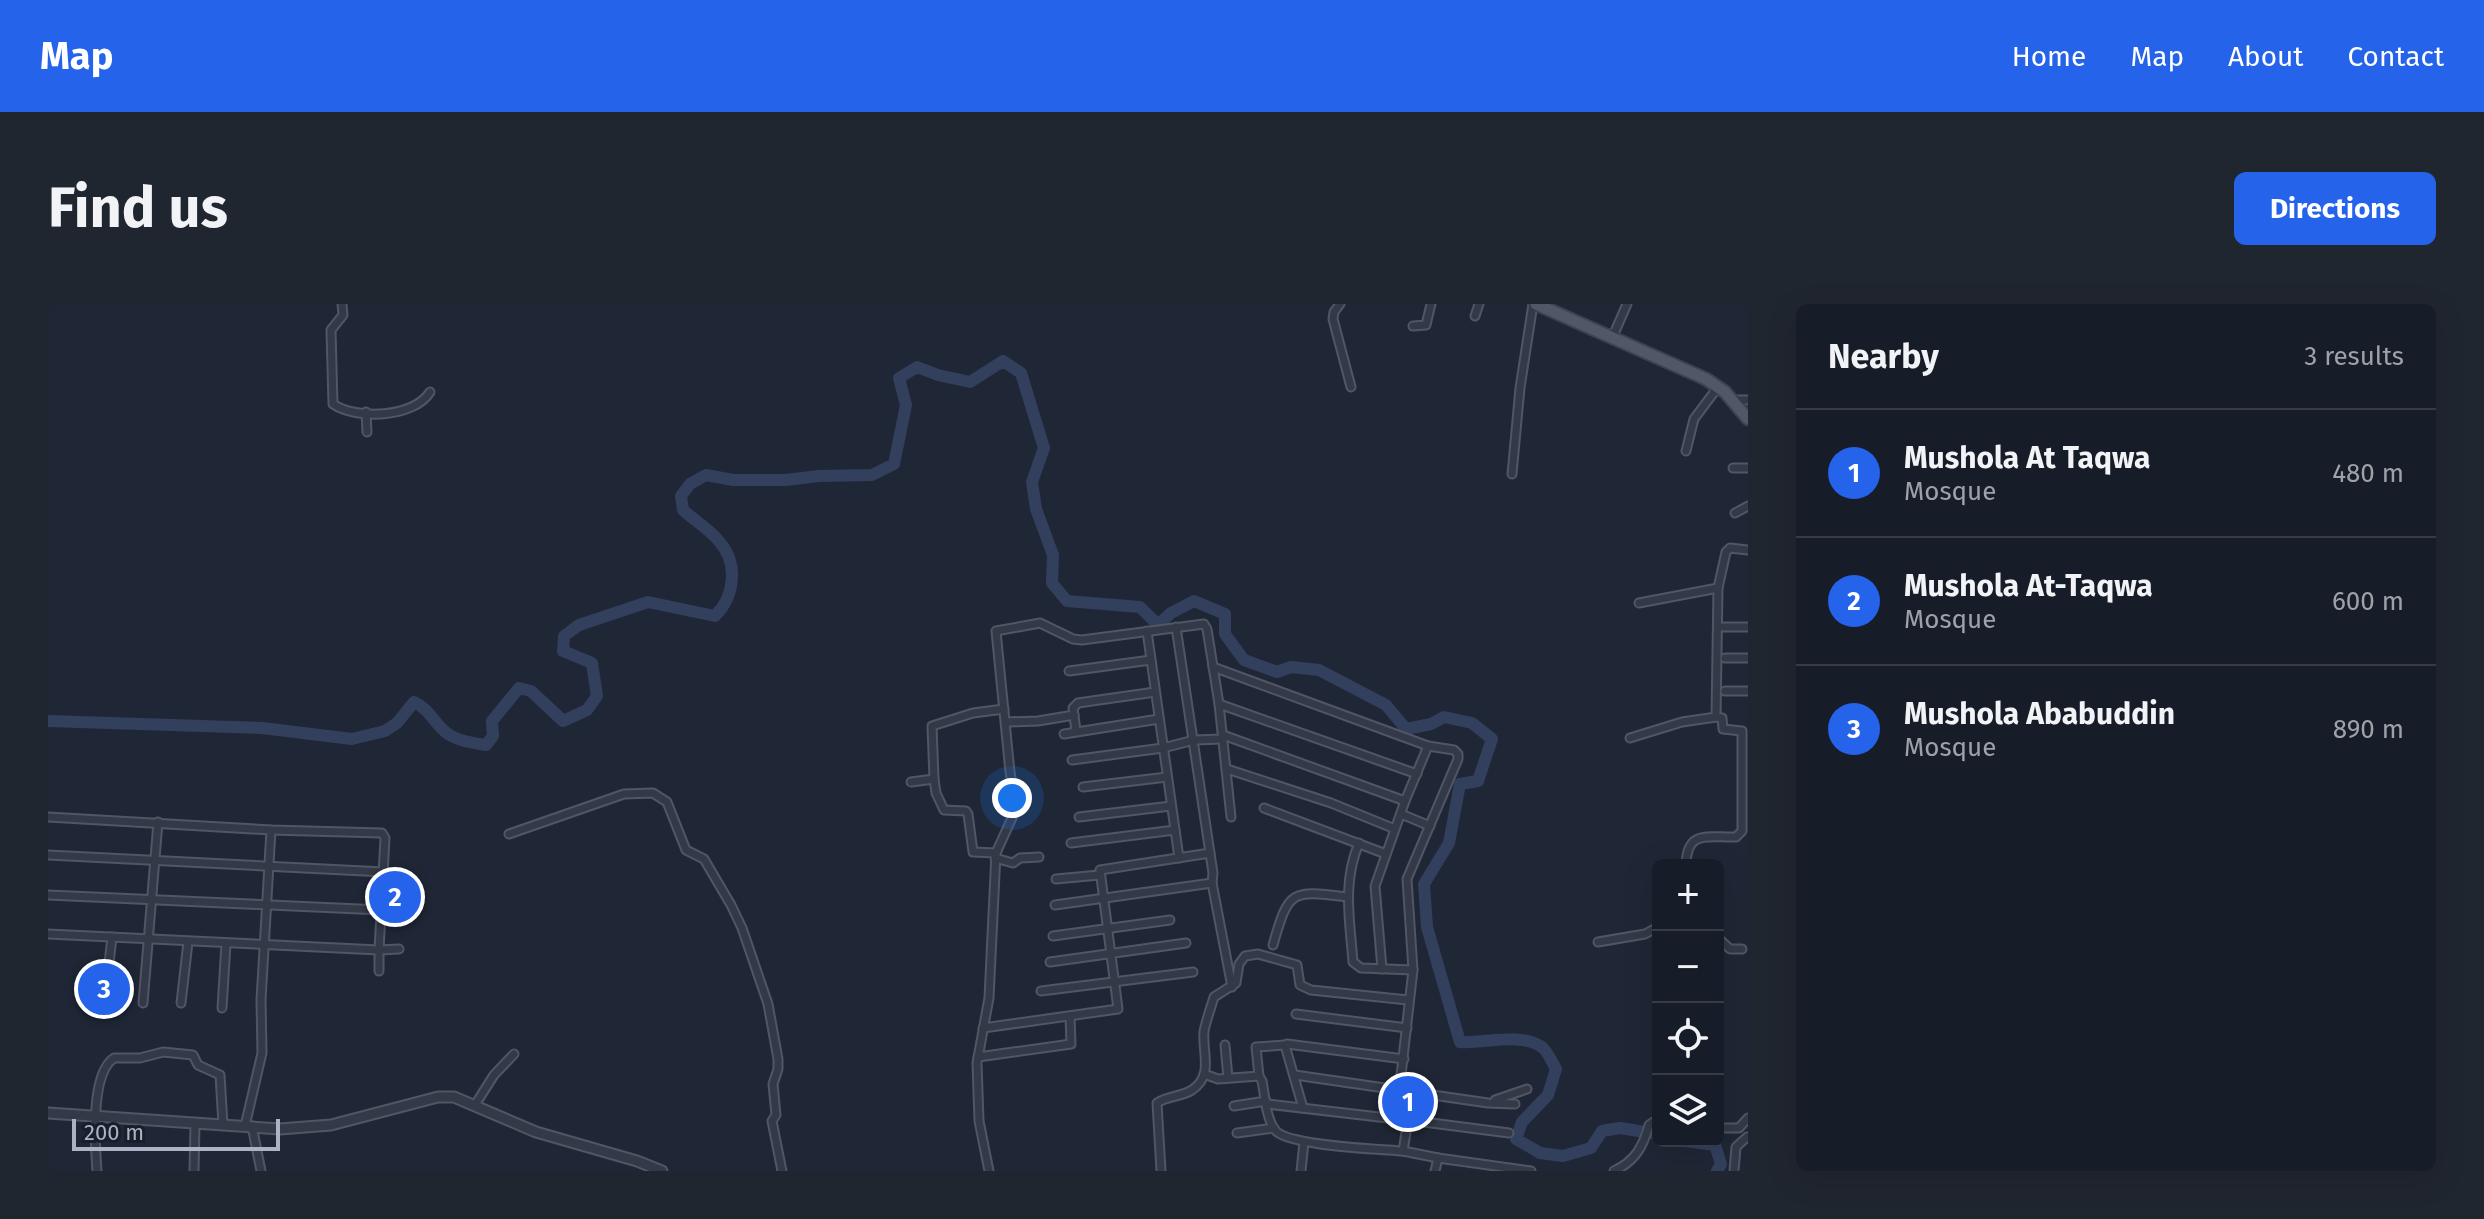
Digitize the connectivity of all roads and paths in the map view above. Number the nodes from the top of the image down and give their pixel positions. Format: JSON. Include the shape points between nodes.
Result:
{"nodes":[{"id":1,"x":342,"y":304,"type":"edge"},
{"id":2,"x":1340,"y":304,"type":"edge"},
{"id":3,"x":1431,"y":304,"type":"edge"},
{"id":4,"x":1479,"y":304,"type":"edge"},
{"id":5,"x":1535,"y":304,"type":"edge"},
{"id":6,"x":1627,"y":304,"type":"edge"},
{"id":7,"x":1550,"y":307,"type":"edge"},
{"id":8,"x":1475,"y":316,"type":"dead end"},
{"id":9,"x":1413,"y":326,"type":"dead end"},
{"id":10,"x":1613,"y":336,"type":"junction"},
{"id":11,"x":1719,"y":386,"type":"junction"},
{"id":12,"x":1351,"y":387,"type":"dead end"},
{"id":13,"x":430,"y":392,"type":"dead end"},
{"id":14,"x":1733,"y":400,"type":"junction"},
{"id":15,"x":1748,"y":400,"type":"edge"},
{"id":16,"x":366,"y":412,"type":"junction"},
{"id":17,"x":1748,"y":419,"type":"edge"},
{"id":18,"x":367,"y":432,"type":"dead end"},
{"id":19,"x":1686,"y":451,"type":"dead end"},
{"id":20,"x":1733,"y":468,"type":"dead end"},
{"id":21,"x":1748,"y":468,"type":"edge"},
{"id":22,"x":1512,"y":474,"type":"dead end"},
{"id":23,"x":1748,"y":506,"type":"edge"},
{"id":24,"x":1735,"y":513,"type":"dead end"},
{"id":25,"x":1748,"y":550,"type":"edge"},
{"id":26,"x":1718,"y":588,"type":"junction"},
{"id":27,"x":1639,"y":603,"type":"dead end"},
{"id":28,"x":1176,"y":627,"type":"junction"},
{"id":29,"x":1723,"y":627,"type":"dead end"},
{"id":30,"x":1748,"y":627,"type":"edge"},
{"id":31,"x":1147,"y":631,"type":"junction"},
{"id":32,"x":1725,"y":658,"type":"dead end"},
{"id":33,"x":1748,"y":658,"type":"edge"},
{"id":34,"x":1151,"y":660,"type":"junction"},
{"id":35,"x":1213,"y":667,"type":"junction"},
{"id":36,"x":1069,"y":671,"type":"dead end"},
{"id":37,"x":1725,"y":691,"type":"dead end"},
{"id":38,"x":1748,"y":691,"type":"edge"},
{"id":39,"x":1155,"y":692,"type":"junction"},
{"id":40,"x":1219,"y":704,"type":"junction"},
{"id":41,"x":1004,"y":709,"type":"junction"},
{"id":42,"x":1074,"y":715,"type":"junction"},
{"id":43,"x":1716,"y":717,"type":"junction"},
{"id":44,"x":1159,"y":719,"type":"junction"},
{"id":45,"x":1006,"y":722,"type":"junction"},
{"id":46,"x":1731,"y":726,"type":"dead end"},
{"id":47,"x":1748,"y":726,"type":"edge"},
{"id":48,"x":1076,"y":731,"type":"junction"},
{"id":49,"x":1064,"y":734,"type":"dead end"},
{"id":50,"x":1223,"y":737,"type":"junction"},
{"id":51,"x":1630,"y":738,"type":"dead end"},
{"id":52,"x":1194,"y":740,"type":"junction"},
{"id":53,"x":1428,"y":746,"type":"junction"},
{"id":54,"x":1163,"y":748,"type":"junction"},
{"id":55,"x":1072,"y":760,"type":"dead end"},
{"id":56,"x":1227,"y":769,"type":"junction"},
{"id":57,"x":1417,"y":774,"type":"junction"},
{"id":58,"x":1167,"y":777,"type":"junction"},
{"id":59,"x":934,"y":779,"type":"junction"},
{"id":60,"x":911,"y":782,"type":"dead end"},
{"id":61,"x":1083,"y":787,"type":"dead end"},
{"id":62,"x":1405,"y":801,"type":"junction"},
{"id":63,"x":1171,"y":806,"type":"junction"},
{"id":64,"x":1264,"y":808,"type":"dead end"},
{"id":65,"x":1401,"y":814,"type":"junction"},
{"id":66,"x":48,"y":817,"type":"edge"},
{"id":67,"x":1079,"y":817,"type":"dead end"},
{"id":68,"x":1231,"y":817,"type":"dead end"},
{"id":69,"x":158,"y":822,"type":"junction"},
{"id":70,"x":1430,"y":826,"type":"junction"},
{"id":71,"x":1395,"y":829,"type":"junction"},
{"id":72,"x":271,"y":830,"type":"junction"},
{"id":73,"x":1175,"y":830,"type":"junction"},
{"id":74,"x":509,"y":834,"type":"dead end"},
{"id":75,"x":1071,"y":843,"type":"dead end"},
{"id":76,"x":1359,"y":843,"type":"junction"},
{"id":77,"x":1210,"y":853,"type":"junction"},
{"id":78,"x":1386,"y":854,"type":"junction"},
{"id":79,"x":48,"y":855,"type":"edge"},
{"id":80,"x":996,"y":856,"type":"junction"},
{"id":81,"x":1039,"y":857,"type":"dead end"},
{"id":82,"x":1179,"y":858,"type":"junction"},
{"id":83,"x":1686,"y":859,"type":"edge"},
{"id":84,"x":157,"y":860,"type":"junction"},
{"id":85,"x":269,"y":867,"type":"junction"},
{"id":86,"x":384,"y":872,"type":"junction"},
{"id":87,"x":1099,"y":875,"type":"junction"},
{"id":88,"x":1056,"y":879,"type":"dead end"},
{"id":89,"x":1212,"y":883,"type":"junction"},
{"id":90,"x":48,"y":895,"type":"edge"},
{"id":91,"x":1348,"y":897,"type":"junction"},
{"id":92,"x":1103,"y":898,"type":"junction"},
{"id":93,"x":153,"y":899,"type":"junction"},
{"id":94,"x":1055,"y":905,"type":"dead end"},
{"id":95,"x":267,"y":907,"type":"junction"},
{"id":96,"x":383,"y":911,"type":"junction"},
{"id":97,"x":403,"y":911,"type":"dead end"},
{"id":98,"x":1170,"y":920,"type":"dead end"},
{"id":99,"x":1108,"y":929,"type":"junction"},
{"id":100,"x":1652,"y":930,"type":"edge"},
{"id":101,"x":48,"y":934,"type":"edge"},
{"id":102,"x":1053,"y":936,"type":"dead end"},
{"id":103,"x":112,"y":937,"type":"junction"},
{"id":104,"x":150,"y":939,"type":"junction"},
{"id":105,"x":188,"y":942,"type":"junction"},
{"id":106,"x":1598,"y":942,"type":"dead end"},
{"id":107,"x":1186,"y":943,"type":"dead end"},
{"id":108,"x":226,"y":944,"type":"junction"},
{"id":109,"x":1724,"y":944,"type":"edge"},
{"id":110,"x":1273,"y":945,"type":"dead end"},
{"id":111,"x":265,"y":946,"type":"junction"},
{"id":112,"x":399,"y":949,"type":"dead end"},
{"id":113,"x":1742,"y":949,"type":"dead end"},
{"id":114,"x":379,"y":950,"type":"junction"},
{"id":115,"x":1112,"y":954,"type":"junction"},
{"id":116,"x":1050,"y":962,"type":"dead end"},
{"id":117,"x":1382,"y":969,"type":"junction"},
{"id":118,"x":1413,"y":970,"type":"junction"},
{"id":119,"x":379,"y":971,"type":"dead end"},
{"id":120,"x":1193,"y":972,"type":"dead end"},
{"id":121,"x":1115,"y":982,"type":"junction"},
{"id":122,"x":1232,"y":987,"type":"junction"},
{"id":123,"x":1041,"y":991,"type":"dead end"},
{"id":124,"x":105,"y":998,"type":"dead end"},
{"id":125,"x":1408,"y":1000,"type":"junction"},
{"id":126,"x":143,"y":1003,"type":"dead end"},
{"id":127,"x":181,"y":1003,"type":"dead end"},
{"id":128,"x":222,"y":1008,"type":"dead end"},
{"id":129,"x":1296,"y":1014,"type":"dead end"},
{"id":130,"x":1070,"y":1016,"type":"junction"},
{"id":131,"x":983,"y":1028,"type":"junction"},
{"id":132,"x":1407,"y":1028,"type":"junction"},
{"id":133,"x":1225,"y":1045,"type":"dead end"},
{"id":134,"x":1285,"y":1045,"type":"junction"},
{"id":135,"x":514,"y":1054,"type":"dead end"},
{"id":136,"x":978,"y":1057,"type":"junction"},
{"id":137,"x":1404,"y":1059,"type":"junction"},
{"id":138,"x":1204,"y":1074,"type":"junction"},
{"id":139,"x":1295,"y":1075,"type":"junction"},
{"id":140,"x":1259,"y":1076,"type":"junction"},
{"id":141,"x":1228,"y":1078,"type":"junction"},
{"id":142,"x":1527,"y":1089,"type":"dead end"},
{"id":143,"x":1400,"y":1090,"type":"junction"},
{"id":144,"x":1267,"y":1103,"type":"junction"},
{"id":145,"x":1488,"y":1103,"type":"junction"},
{"id":146,"x":1515,"y":1104,"type":"dead end"},
{"id":147,"x":475,"y":1105,"type":"junction"},
{"id":148,"x":1234,"y":1106,"type":"dead end"},
{"id":149,"x":1303,"y":1108,"type":"junction"},
{"id":150,"x":1748,"y":1111,"type":"edge"},
{"id":151,"x":48,"y":1113,"type":"edge"},
{"id":152,"x":95,"y":1117,"type":"junction"},
{"id":153,"x":1748,"y":1118,"type":"edge"},
{"id":154,"x":1396,"y":1119,"type":"junction"},
{"id":155,"x":1408,"y":1120,"type":"junction"},
{"id":156,"x":1652,"y":1123,"type":"edge"},
{"id":157,"x":195,"y":1124,"type":"junction"},
{"id":158,"x":223,"y":1125,"type":"junction"},
{"id":159,"x":248,"y":1126,"type":"junction"},
{"id":160,"x":1736,"y":1127,"type":"junction"},
{"id":161,"x":1274,"y":1128,"type":"junction"},
{"id":162,"x":1724,"y":1128,"type":"edge"},
{"id":163,"x":1237,"y":1133,"type":"dead end"},
{"id":164,"x":1509,"y":1133,"type":"dead end"},
{"id":165,"x":1747,"y":1137,"type":"edge"},
{"id":166,"x":1304,"y":1142,"type":"junction"},
{"id":167,"x":1403,"y":1151,"type":"junction"},
{"id":168,"x":1438,"y":1158,"type":"junction"},
{"id":169,"x":97,"y":1171,"type":"edge"},
{"id":170,"x":194,"y":1171,"type":"edge"},
{"id":171,"x":261,"y":1171,"type":"edge"},
{"id":172,"x":662,"y":1171,"type":"edge"},
{"id":173,"x":782,"y":1171,"type":"edge"},
{"id":174,"x":989,"y":1171,"type":"edge"},
{"id":175,"x":1161,"y":1171,"type":"edge"},
{"id":176,"x":1301,"y":1171,"type":"edge"},
{"id":177,"x":1435,"y":1171,"type":"edge"},
{"id":178,"x":1531,"y":1171,"type":"edge"},
{"id":179,"x":1614,"y":1171,"type":"edge"},
{"id":180,"x":1734,"y":1171,"type":"edge"}],
"edges":[{"from":1,"to":16,"type":"street","via":[[343,315],[331,328],[333,404]]},
{"from":2,"to":12,"type":"street","via":[[1333,319]]},
{"from":3,"to":9,"type":"street","via":[[1426,325]]},
{"from":4,"to":8,"type":"street"},
{"from":5,"to":7,"type":"main road"},
{"from":5,"to":22,"type":"street"},
{"from":6,"to":10,"type":"street"},
{"from":7,"to":10,"type":"main road"},
{"from":10,"to":11,"type":"main road"},
{"from":11,"to":14,"type":"main road"},
{"from":11,"to":19,"type":"street","via":[[1694,419]]},
{"from":13,"to":16,"type":"street","via":[[405,411]]},
{"from":14,"to":15,"type":"street"},
{"from":14,"to":17,"type":"main road"},
{"from":16,"to":18,"type":"street"},
{"from":20,"to":21,"type":"street"},
{"from":23,"to":24,"type":"street"},
{"from":25,"to":26,"type":"street","via":[[1726,552]]},
{"from":26,"to":27,"type":"street"},
{"from":26,"to":43,"type":"street"},
{"from":28,"to":31,"type":"street"},
{"from":28,"to":35,"type":"street","via":[[1206,626]]},
{"from":28,"to":52,"type":"street"},
{"from":29,"to":30,"type":"street"},
{"from":31,"to":34,"type":"street"},
{"from":31,"to":41,"type":"street","via":[[1082,640],[1040,623],[998,629]]},
{"from":32,"to":33,"type":"street"},
{"from":34,"to":36,"type":"street"},
{"from":34,"to":39,"type":"street"},
{"from":35,"to":40,"type":"street"},
{"from":35,"to":53,"type":"street"},
{"from":37,"to":38,"type":"street"},
{"from":39,"to":42,"type":"street","via":[[1078,703]]},
{"from":39,"to":44,"type":"street"},
{"from":40,"to":50,"type":"street"},
{"from":40,"to":57,"type":"street"},
{"from":41,"to":45,"type":"street"},
{"from":41,"to":59,"type":"street","via":[[932,726]]},
{"from":42,"to":45,"type":"street"},
{"from":42,"to":48,"type":"street"},
{"from":43,"to":51,"type":"street"},
{"from":43,"to":83,"type":"street","via":[[1722,718],[1723,729],[1742,731],[1742,831],[1736,837],[1697,839],[1686,847]]},
{"from":44,"to":48,"type":"street"},
{"from":44,"to":54,"type":"street"},
{"from":45,"to":80,"type":"street","via":[[1016,809]]},
{"from":46,"to":47,"type":"street"},
{"from":48,"to":49,"type":"street"},
{"from":50,"to":52,"type":"street"},
{"from":50,"to":56,"type":"street"},
{"from":50,"to":62,"type":"street"},
{"from":52,"to":54,"type":"street"},
{"from":52,"to":77,"type":"street"},
{"from":53,"to":57,"type":"street"},
{"from":53,"to":70,"type":"street","via":[[1454,750],[1458,759]]},
{"from":54,"to":55,"type":"street"},
{"from":54,"to":58,"type":"street"},
{"from":56,"to":68,"type":"street"},
{"from":56,"to":71,"type":"street"},
{"from":57,"to":62,"type":"street"},
{"from":58,"to":61,"type":"street"},
{"from":58,"to":63,"type":"street"},
{"from":59,"to":60,"type":"street"},
{"from":59,"to":80,"type":"street","via":[[944,810],[968,814],[973,852]]},
{"from":62,"to":65,"type":"street"},
{"from":63,"to":67,"type":"street"},
{"from":63,"to":73,"type":"street"},
{"from":64,"to":76,"type":"street"},
{"from":65,"to":70,"type":"street"},
{"from":65,"to":71,"type":"street"},
{"from":66,"to":69,"type":"street"},
{"from":69,"to":72,"type":"street"},
{"from":69,"to":84,"type":"street"},
{"from":70,"to":118,"type":"street","via":[[1407,879]]},
{"from":71,"to":78,"type":"street"},
{"from":72,"to":85,"type":"street"},
{"from":72,"to":86,"type":"street","via":[[385,834]]},
{"from":73,"to":75,"type":"street"},
{"from":73,"to":82,"type":"street"},
{"from":74,"to":173,"type":"street","via":[[624,794],[653,793],[667,802],[686,850],[704,859],[731,905],[768,1004],[778,1059],[772,1121]]},
{"from":76,"to":78,"type":"street"},
{"from":76,"to":91,"type":"street","via":[[1349,872]]},
{"from":77,"to":82,"type":"street"},
{"from":77,"to":89,"type":"street"},
{"from":78,"to":117,"type":"street","via":[[1375,886]]},
{"from":79,"to":84,"type":"street"},
{"from":80,"to":81,"type":"street","via":[[1013,863]]},
{"from":80,"to":131,"type":"street"},
{"from":82,"to":87,"type":"street","via":[[1104,868]]},
{"from":84,"to":85,"type":"street"},
{"from":84,"to":93,"type":"street"},
{"from":85,"to":86,"type":"street"},
{"from":85,"to":95,"type":"street"},
{"from":86,"to":96,"type":"street"},
{"from":87,"to":88,"type":"street"},
{"from":87,"to":92,"type":"street"},
{"from":89,"to":92,"type":"street"},
{"from":89,"to":122,"type":"street"},
{"from":90,"to":93,"type":"street"},
{"from":91,"to":110,"type":"street","via":[[1308,893],[1291,899]]},
{"from":91,"to":117,"type":"street","via":[[1353,962]]},
{"from":92,"to":94,"type":"street"},
{"from":92,"to":99,"type":"street"},
{"from":93,"to":95,"type":"street"},
{"from":93,"to":104,"type":"street"},
{"from":95,"to":96,"type":"street"},
{"from":95,"to":111,"type":"street"},
{"from":96,"to":97,"type":"street"},
{"from":96,"to":114,"type":"street"},
{"from":98,"to":99,"type":"street"},
{"from":99,"to":102,"type":"street"},
{"from":99,"to":115,"type":"street"},
{"from":100,"to":106,"type":"street"},
{"from":101,"to":103,"type":"street"},
{"from":103,"to":104,"type":"street"},
{"from":103,"to":124,"type":"street"},
{"from":104,"to":105,"type":"street"},
{"from":104,"to":126,"type":"street"},
{"from":105,"to":108,"type":"street"},
{"from":105,"to":127,"type":"street"},
{"from":107,"to":115,"type":"street"},
{"from":108,"to":111,"type":"street"},
{"from":108,"to":128,"type":"street"},
{"from":109,"to":113,"type":"street"},
{"from":111,"to":114,"type":"street"},
{"from":111,"to":159,"type":"street","via":[[262,1053]]},
{"from":112,"to":114,"type":"street"},
{"from":114,"to":119,"type":"street"},
{"from":115,"to":116,"type":"street"},
{"from":115,"to":121,"type":"street"},
{"from":117,"to":118,"type":"street"},
{"from":118,"to":125,"type":"street"},
{"from":120,"to":121,"type":"street"},
{"from":121,"to":123,"type":"street"},
{"from":121,"to":130,"type":"street","via":[[1118,1009]]},
{"from":122,"to":125,"type":"street","via":[[1241,959],[1258,954],[1297,965],[1305,988]]},
{"from":122,"to":138,"type":"street","via":[[1213,1001],[1204,1031]]},
{"from":125,"to":132,"type":"street"},
{"from":129,"to":132,"type":"street"},
{"from":130,"to":131,"type":"street"},
{"from":130,"to":136,"type":"street","via":[[1071,1044]]},
{"from":131,"to":136,"type":"street"},
{"from":132,"to":137,"type":"street"},
{"from":133,"to":141,"type":"street"},
{"from":134,"to":137,"type":"street"},
{"from":134,"to":139,"type":"street"},
{"from":134,"to":140,"type":"street","via":[[1256,1047]]},
{"from":135,"to":147,"type":"street"},
{"from":136,"to":174,"type":"street","via":[[979,1121]]},
{"from":137,"to":143,"type":"street"},
{"from":138,"to":141,"type":"street"},
{"from":138,"to":175,"type":"street","via":[[1189,1092],[1157,1103]]},
{"from":139,"to":143,"type":"street"},
{"from":139,"to":149,"type":"street"},
{"from":140,"to":141,"type":"street"},
{"from":140,"to":144,"type":"street"},
{"from":142,"to":145,"type":"street"},
{"from":143,"to":145,"type":"street"},
{"from":143,"to":154,"type":"street"},
{"from":144,"to":148,"type":"street"},
{"from":144,"to":149,"type":"street"},
{"from":144,"to":161,"type":"street"},
{"from":145,"to":146,"type":"street"},
{"from":147,"to":159,"type":"street","via":[[446,1096],[331,1125]]},
{"from":147,"to":172,"type":"street","via":[[536,1132]]},
{"from":149,"to":154,"type":"street"},
{"from":150,"to":160,"type":"street"},
{"from":151,"to":152,"type":"street"},
{"from":152,"to":157,"type":"street"},
{"from":152,"to":158,"type":"street","via":[[111,1059],[177,1052],[193,1055],[198,1065],[220,1075]]},
{"from":152,"to":169,"type":"street"},
{"from":153,"to":160,"type":"street"},
{"from":154,"to":155,"type":"street"},
{"from":155,"to":164,"type":"street"},
{"from":155,"to":167,"type":"street"},
{"from":156,"to":179,"type":"street","via":[[1633,1159]]},
{"from":157,"to":158,"type":"street"},
{"from":157,"to":170,"type":"street"},
{"from":158,"to":159,"type":"street"},
{"from":159,"to":171,"type":"street"},
{"from":160,"to":162,"type":"street"},
{"from":160,"to":165,"type":"street"},
{"from":161,"to":163,"type":"street"},
{"from":161,"to":166,"type":"street"},
{"from":165,"to":180,"type":"street","via":[[1736,1147]]},
{"from":166,"to":167,"type":"street"},
{"from":166,"to":176,"type":"street"},
{"from":167,"to":168,"type":"street"},
{"from":168,"to":177,"type":"street"},
{"from":168,"to":178,"type":"street"}]}
